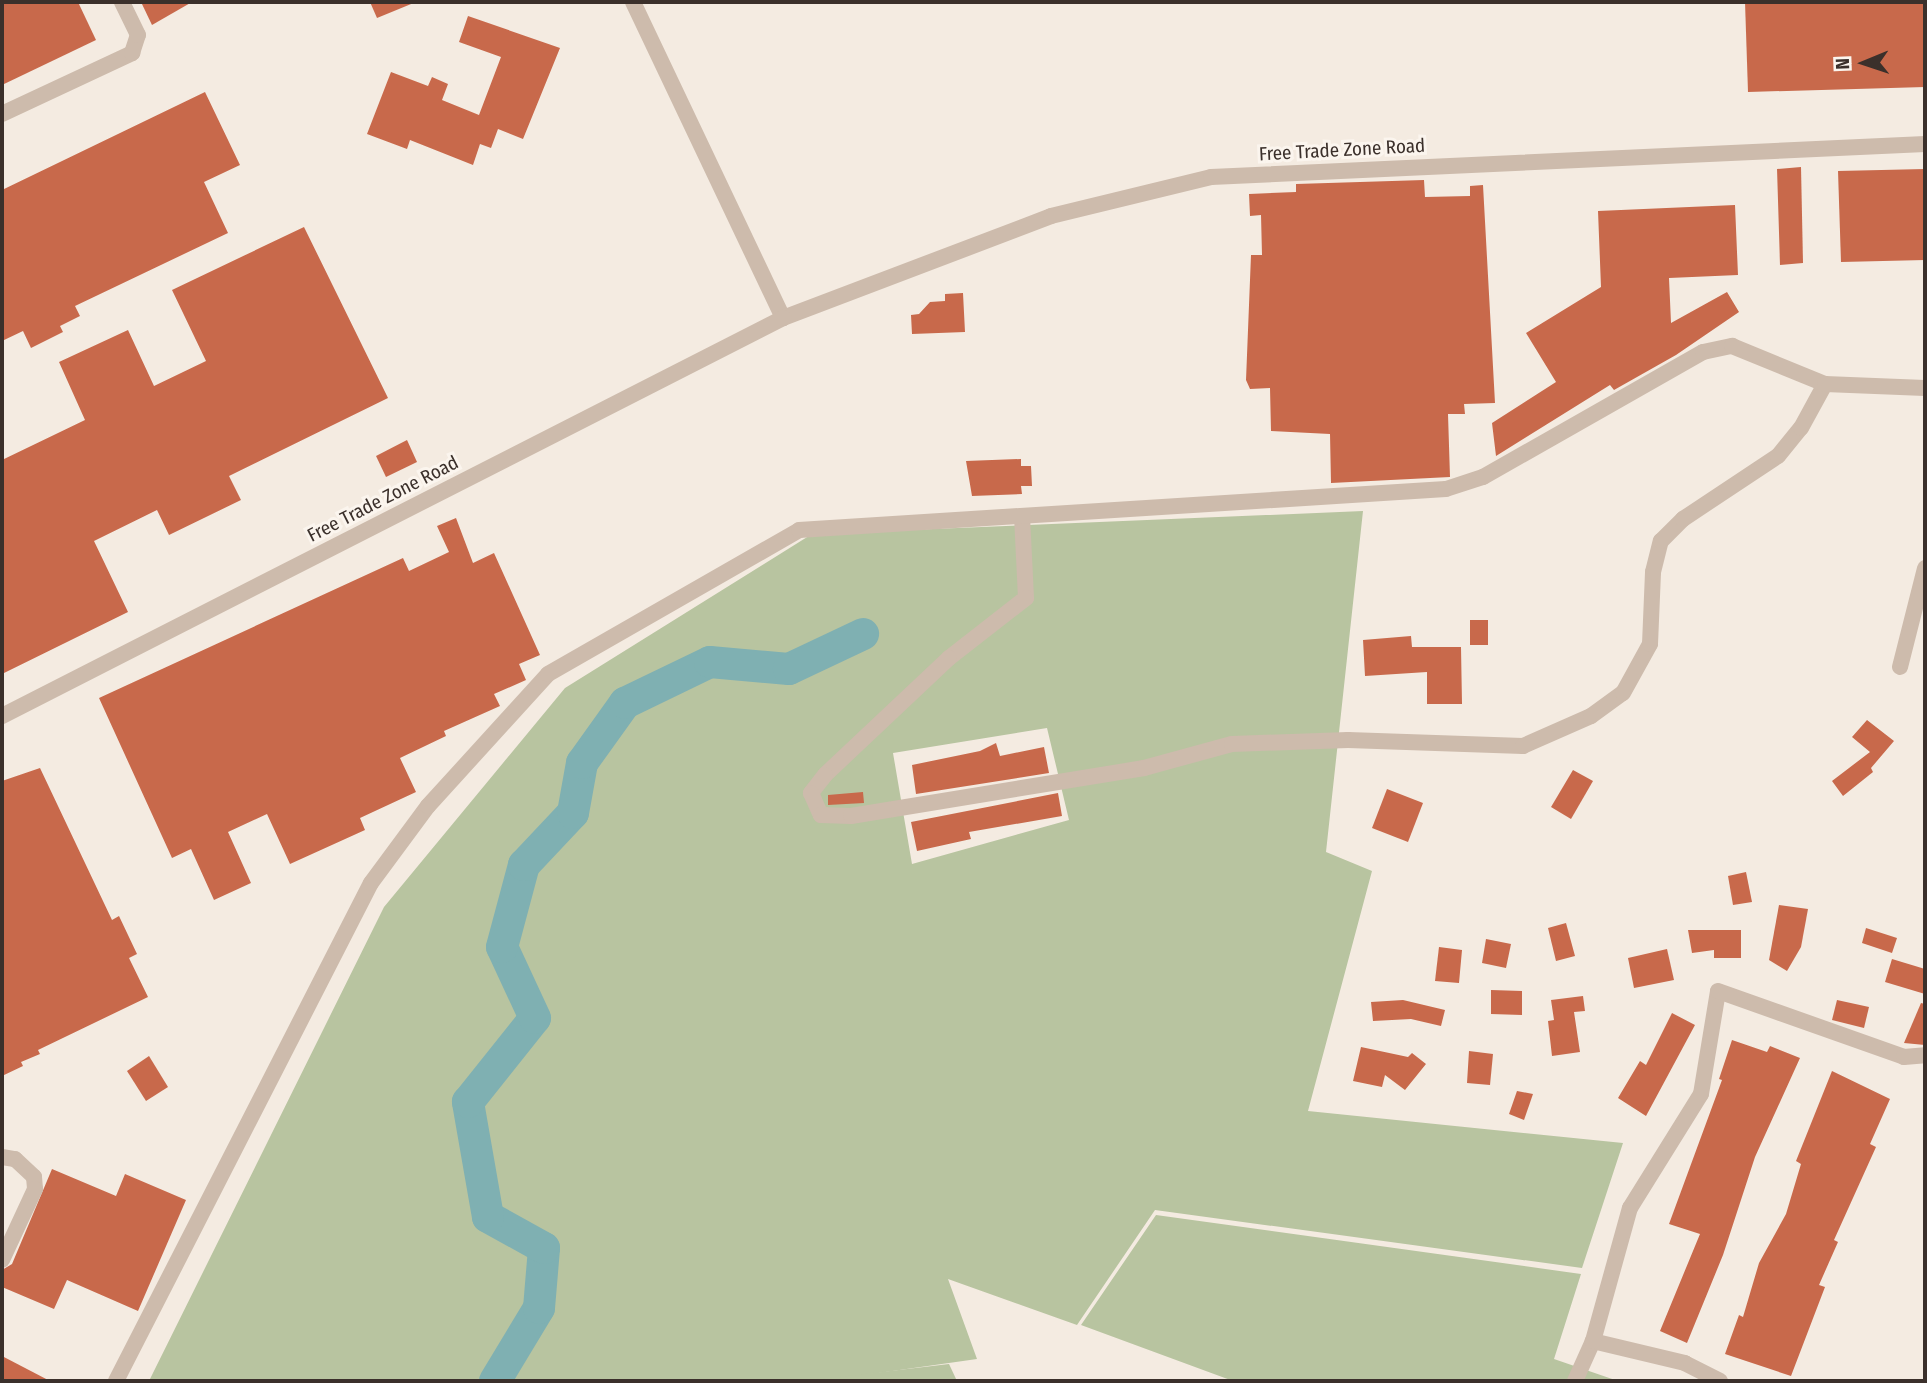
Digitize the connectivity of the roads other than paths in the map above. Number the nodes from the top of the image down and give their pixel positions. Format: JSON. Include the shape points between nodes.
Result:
{"nodes":[{"id":1,"x":122,"y":2,"type":"edge"},
{"id":2,"x":633,"y":2,"type":"edge"},
{"id":3,"x":2,"y":114,"type":"edge"},
{"id":4,"x":1925,"y":144,"type":"edge"},
{"id":5,"x":783,"y":318,"type":"junction"},
{"id":6,"x":1825,"y":384,"type":"junction"},
{"id":7,"x":1925,"y":388,"type":"edge"},
{"id":8,"x":1022,"y":516,"type":"junction"},
{"id":9,"x":1925,"y":568,"type":"edge"},
{"id":10,"x":1900,"y":667,"type":"dead end"},
{"id":11,"x":2,"y":716,"type":"edge"},
{"id":12,"x":1925,"y":1055,"type":"edge"},
{"id":13,"x":2,"y":1157,"type":"edge"},
{"id":14,"x":2,"y":1260,"type":"edge"},
{"id":15,"x":1593,"y":1341,"type":"junction"},
{"id":16,"x":116,"y":1381,"type":"edge"},
{"id":17,"x":1575,"y":1381,"type":"edge"},
{"id":18,"x":1720,"y":1381,"type":"edge"}],
"edges":[{"from":1,"to":3,"type":"street","via":[[138,35],[132,53]]},
{"from":2,"to":5,"type":"street"},
{"from":4,"to":5,"type":"street","name":"Free Trade Zone Road","via":[[1211,177],[1051,216]]},
{"from":5,"to":11,"type":"street","name":"Free Trade Zone Road"},
{"from":6,"to":7,"type":"street"},
{"from":6,"to":8,"type":"street","via":[[1732,346],[1703,352],[1483,477],[1446,489]]},
{"from":6,"to":8,"type":"street","via":[[1801,428],[1778,456],[1683,519],[1661,541],[1653,572],[1650,644],[1623,693],[1591,716],[1523,747],[1348,740],[1232,744],[1144,768],[851,816],[821,815],[811,793],[825,775],[949,658],[1026,598]]},
{"from":8,"to":16,"type":"street","via":[[799,530],[548,674],[428,806],[371,883]]},
{"from":9,"to":10,"type":"street"},
{"from":12,"to":15,"type":"street","via":[[1904,1057],[1718,991],[1701,1094],[1630,1208]]},
{"from":13,"to":14,"type":"street","via":[[15,1160],[34,1177],[35,1189]]},
{"from":15,"to":17,"type":"street"},
{"from":15,"to":18,"type":"street","via":[[1685,1363]]}]}
